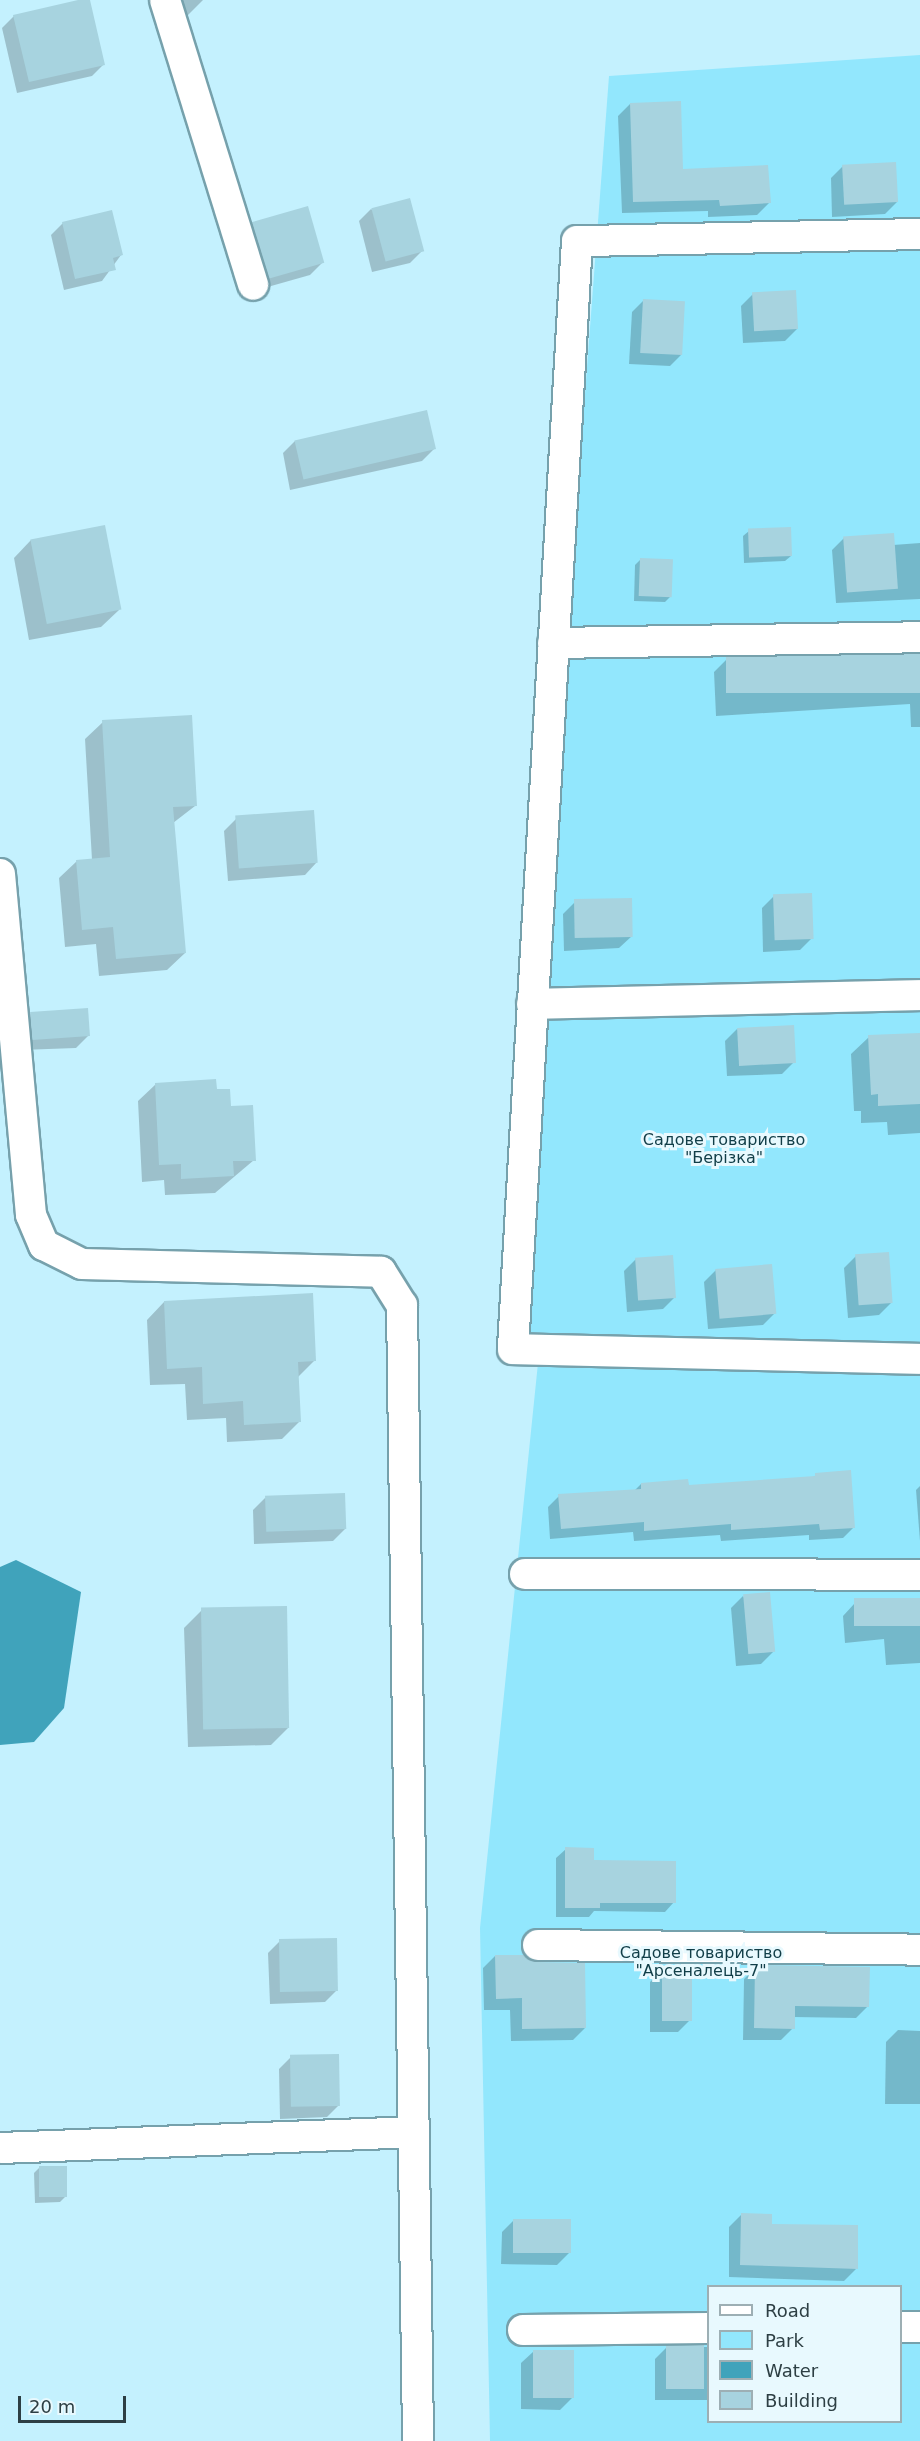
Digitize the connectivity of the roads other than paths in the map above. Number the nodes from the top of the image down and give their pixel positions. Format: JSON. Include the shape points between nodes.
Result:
{"nodes":[{"id":1,"x":165,"y":0,"type":"edge"},
{"id":2,"x":920,"y":234,"type":"edge"},
{"id":3,"x":253,"y":285,"type":"dead end"},
{"id":4,"x":920,"y":637,"type":"edge"},
{"id":5,"x":553,"y":643,"type":"junction"},
{"id":6,"x":0,"y":874,"type":"edge"},
{"id":7,"x":920,"y":995,"type":"edge"},
{"id":8,"x":532,"y":1004,"type":"junction"},
{"id":9,"x":920,"y":1359,"type":"edge"},
{"id":10,"x":525,"y":1574,"type":"dead end"},
{"id":11,"x":920,"y":1575,"type":"edge"},
{"id":12,"x":538,"y":1945,"type":"dead end"},
{"id":13,"x":920,"y":1950,"type":"edge"},
{"id":14,"x":412,"y":2132,"type":"junction"},
{"id":15,"x":0,"y":2148,"type":"edge"},
{"id":16,"x":902,"y":2327,"type":"edge"},
{"id":17,"x":920,"y":2327,"type":"edge"},
{"id":18,"x":707,"y":2328,"type":"edge"},
{"id":19,"x":523,"y":2330,"type":"dead end"},
{"id":20,"x":418,"y":2441,"type":"edge"}],
"edges":[{"from":1,"to":3,"type":"street"},
{"from":2,"to":5,"type":"street","via":[[577,241]]},
{"from":4,"to":5,"type":"street"},
{"from":5,"to":8,"type":"street"},
{"from":6,"to":14,"type":"street","via":[[31,1215],[45,1245],[82,1264],[381,1272],[402,1305]]},
{"from":7,"to":8,"type":"street"},
{"from":8,"to":9,"type":"street","via":[[513,1349]]},
{"from":10,"to":11,"type":"street"},
{"from":12,"to":13,"type":"street"},
{"from":14,"to":15,"type":"street"},
{"from":14,"to":20,"type":"street"},
{"from":16,"to":17,"type":"street"},
{"from":18,"to":19,"type":"street"}]}
